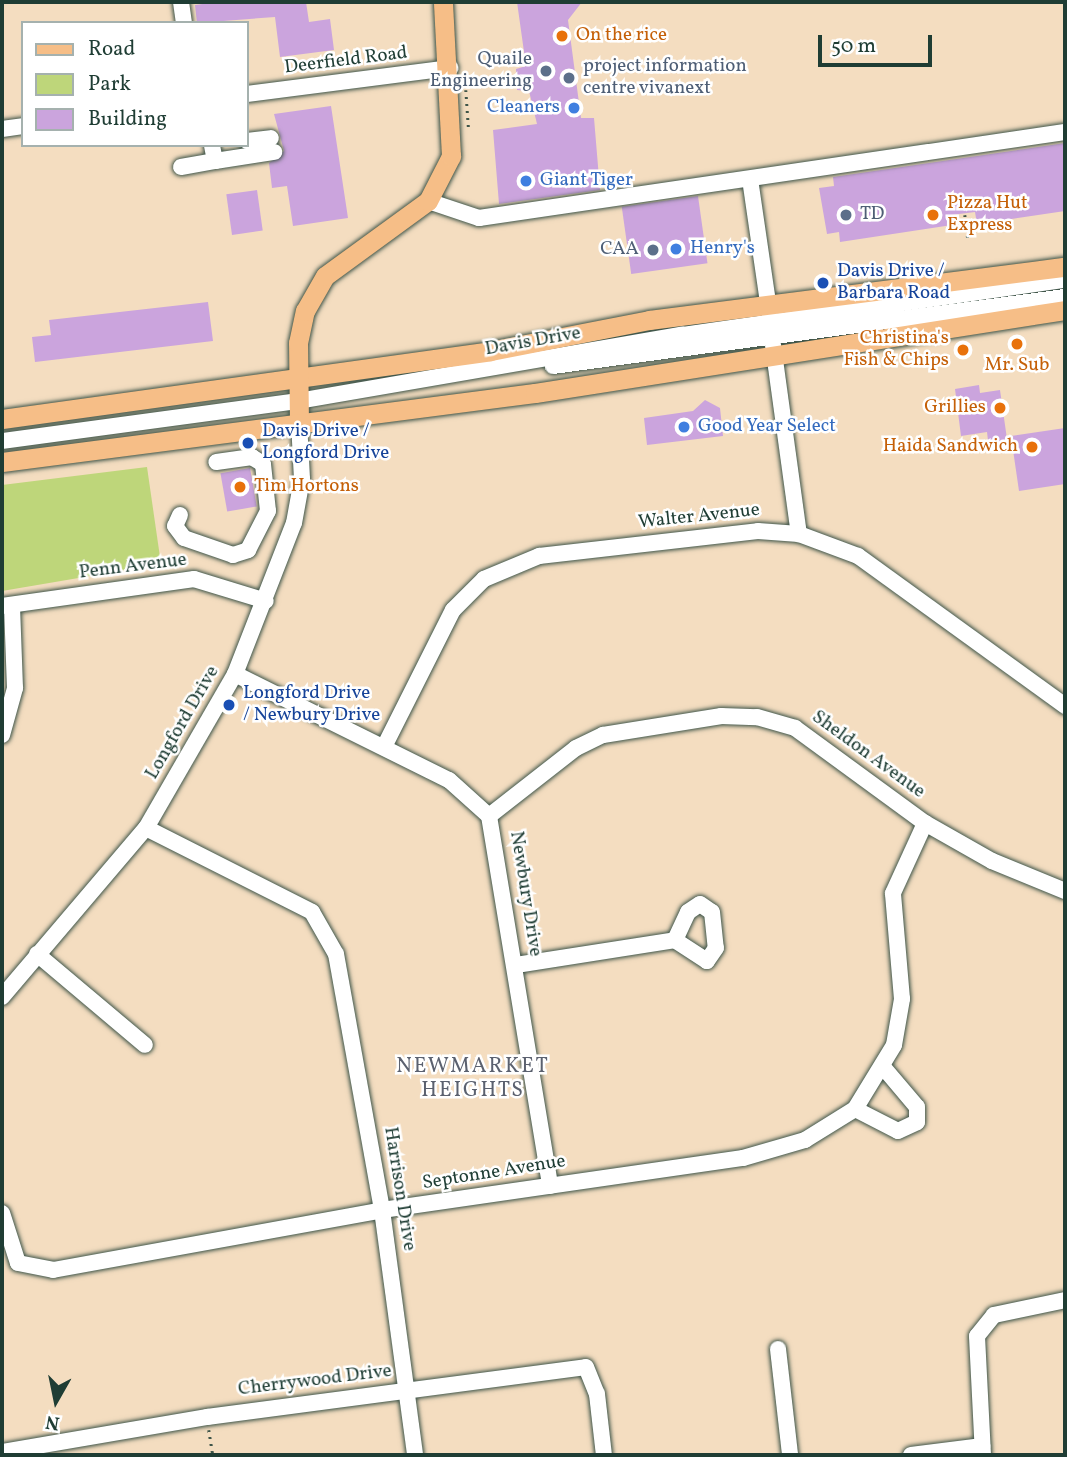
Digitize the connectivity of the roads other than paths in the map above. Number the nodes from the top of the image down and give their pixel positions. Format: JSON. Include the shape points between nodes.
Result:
{"nodes":[{"id":1,"x":181,"y":2,"type":"edge"},
{"id":2,"x":443,"y":2,"type":"edge"},
{"id":3,"x":184,"y":21,"type":"edge"},
{"id":4,"x":450,"y":68,"type":"junction"},
{"id":5,"x":248,"y":94,"type":"edge"},
{"id":6,"x":21,"y":126,"type":"edge"},
{"id":7,"x":2,"y":129,"type":"edge"},
{"id":8,"x":1065,"y":132,"type":"edge"},
{"id":9,"x":248,"y":141,"type":"edge"},
{"id":10,"x":213,"y":153,"type":"edge"},
{"id":11,"x":181,"y":167,"type":"dead end"},
{"id":12,"x":750,"y":179,"type":"junction"},
{"id":13,"x":428,"y":201,"type":"junction"},
{"id":14,"x":1065,"y":267,"type":"edge"},
{"id":15,"x":1065,"y":280,"type":"edge"},
{"id":16,"x":1065,"y":297,"type":"edge"},
{"id":17,"x":1065,"y":310,"type":"edge"},
{"id":18,"x":771,"y":330,"type":"junction"},
{"id":19,"x":295,"y":375,"type":"junction"},
{"id":20,"x":298,"y":401,"type":"junction"},
{"id":21,"x":2,"y":419,"type":"edge"},
{"id":22,"x":299,"y":422,"type":"junction"},
{"id":23,"x":2,"y":441,"type":"edge"},
{"id":24,"x":2,"y":462,"type":"edge"},
{"id":25,"x":216,"y":462,"type":"dead end"},
{"id":26,"x":180,"y":515,"type":"dead end"},
{"id":27,"x":799,"y":534,"type":"junction"},
{"id":28,"x":266,"y":601,"type":"junction"},
{"id":29,"x":7,"y":606,"type":"edge"},
{"id":30,"x":235,"y":674,"type":"junction"},
{"id":31,"x":1063,"y":699,"type":"edge"},
{"id":32,"x":2,"y":735,"type":"edge"},
{"id":33,"x":385,"y":744,"type":"junction"},
{"id":34,"x":489,"y":816,"type":"junction"},
{"id":35,"x":925,"y":823,"type":"junction"},
{"id":36,"x":146,"y":828,"type":"junction"},
{"id":37,"x":1065,"y":891,"type":"edge"},
{"id":38,"x":675,"y":940,"type":"junction"},
{"id":39,"x":37,"y":954,"type":"junction"},
{"id":40,"x":516,"y":965,"type":"junction"},
{"id":41,"x":2,"y":997,"type":"edge"},
{"id":42,"x":145,"y":1045,"type":"dead end"},
{"id":43,"x":884,"y":1068,"type":"junction"},
{"id":44,"x":855,"y":1109,"type":"junction"},
{"id":45,"x":550,"y":1186,"type":"junction"},
{"id":46,"x":382,"y":1210,"type":"junction"},
{"id":47,"x":2,"y":1213,"type":"edge"},
{"id":48,"x":1065,"y":1300,"type":"edge"},
{"id":49,"x":778,"y":1349,"type":"dead end"},
{"id":50,"x":408,"y":1391,"type":"junction"},
{"id":51,"x":41,"y":1451,"type":"edge"},
{"id":52,"x":983,"y":1451,"type":"edge"},
{"id":53,"x":2,"y":1452,"type":"edge"},
{"id":54,"x":415,"y":1455,"type":"edge"},
{"id":55,"x":604,"y":1455,"type":"edge"},
{"id":56,"x":790,"y":1455,"type":"edge"},
{"id":57,"x":911,"y":1455,"type":"edge"}],
"edges":[{"from":1,"to":3,"type":"street"},
{"from":2,"to":4,"type":"main road"},
{"from":4,"to":5,"type":"street","name":"Deerfield Road"},
{"from":4,"to":13,"type":"main road","via":[[451,156]]},
{"from":6,"to":7,"type":"street"},
{"from":8,"to":12,"type":"street"},
{"from":9,"to":10,"type":"street","via":[[272,145]]},
{"from":10,"to":11,"type":"street"},
{"from":12,"to":13,"type":"street","via":[[479,218]]},
{"from":12,"to":18,"type":"street"},
{"from":13,"to":19,"type":"main road","via":[[325,276],[305,311]]},
{"from":14,"to":18,"type":"main road","name":"Davis Drive"},
{"from":15,"to":18,"type":"street"},
{"from":16,"to":18,"type":"street"},
{"from":17,"to":18,"type":"main road","name":"Davis Drive"},
{"from":18,"to":19,"type":"main road","name":"Davis Drive"},
{"from":18,"to":20,"type":"street","via":[[592,364],[519,367]]},
{"from":18,"to":22,"type":"main road","name":"Davis Drive"},
{"from":18,"to":27,"type":"street"},
{"from":19,"to":20,"type":"main road"},
{"from":19,"to":21,"type":"main road","name":"Davis Drive"},
{"from":20,"to":22,"type":"main road"},
{"from":20,"to":23,"type":"street"},
{"from":22,"to":24,"type":"main road","name":"Davis Drive"},
{"from":22,"to":28,"type":"street","name":"Longford Drive","via":[[299,501]]},
{"from":25,"to":26,"type":"street","via":[[251,457],[263,464],[269,508],[248,550],[233,555],[184,538],[175,526]]},
{"from":27,"to":31,"type":"street","name":"Walter Avenue","via":[[858,556]]},
{"from":27,"to":33,"type":"street","name":"Walter Avenue","via":[[758,531],[539,556],[484,579],[453,610]]},
{"from":28,"to":29,"type":"street","name":"Penn Avenue","via":[[194,579]]},
{"from":28,"to":30,"type":"street","name":"Longford Drive"},
{"from":29,"to":32,"type":"street","via":[[15,688]]},
{"from":30,"to":33,"type":"street","name":"Newbury Drive"},
{"from":30,"to":36,"type":"street","name":"Longford Drive"},
{"from":33,"to":34,"type":"street","name":"Newbury Drive","via":[[449,780]]},
{"from":34,"to":35,"type":"street","name":"Sheldon Avenue","via":[[576,748],[603,735],[740,715],[795,728]]},
{"from":34,"to":40,"type":"street","name":"Newbury Drive"},
{"from":35,"to":37,"type":"street","name":"Sheldon Avenue"},
{"from":35,"to":43,"type":"street","name":"Septonne Avenue","via":[[893,893],[902,999]]},
{"from":36,"to":39,"type":"street","name":"Longford Drive","via":[[89,903]]},
{"from":36,"to":46,"type":"street","name":"Harrison Drive","via":[[312,912],[336,954]]},
{"from":38,"to":38,"type":"street","via":[[708,969],[716,948],[705,905],[688,912]]},
{"from":38,"to":40,"type":"street"},
{"from":39,"to":41,"type":"street","name":"Longford Drive"},
{"from":39,"to":42,"type":"street"},
{"from":40,"to":45,"type":"street","name":"Newbury Drive"},
{"from":43,"to":44,"type":"street","name":"Septonne Avenue"},
{"from":43,"to":44,"type":"street","via":[[917,1107],[917,1122],[898,1131]]},
{"from":44,"to":45,"type":"street","name":"Septonne Avenue","via":[[782,1148]]},
{"from":45,"to":46,"type":"street","name":"Septonne Avenue"},
{"from":46,"to":47,"type":"street","name":"Septonne Avenue","via":[[53,1270],[18,1263]]},
{"from":46,"to":50,"type":"street","name":"Harrison Drive"},
{"from":48,"to":52,"type":"street","via":[[994,1315],[977,1336]]},
{"from":49,"to":56,"type":"street"},
{"from":50,"to":51,"type":"street","name":"Cherrywood Drive","via":[[207,1417]]},
{"from":50,"to":54,"type":"street","name":"Harrison Drive"},
{"from":50,"to":55,"type":"street","name":"Cherrywood Drive","via":[[586,1367],[597,1394]]},
{"from":51,"to":53,"type":"street","name":"Cherrywood Drive"},
{"from":52,"to":57,"type":"street"}]}
